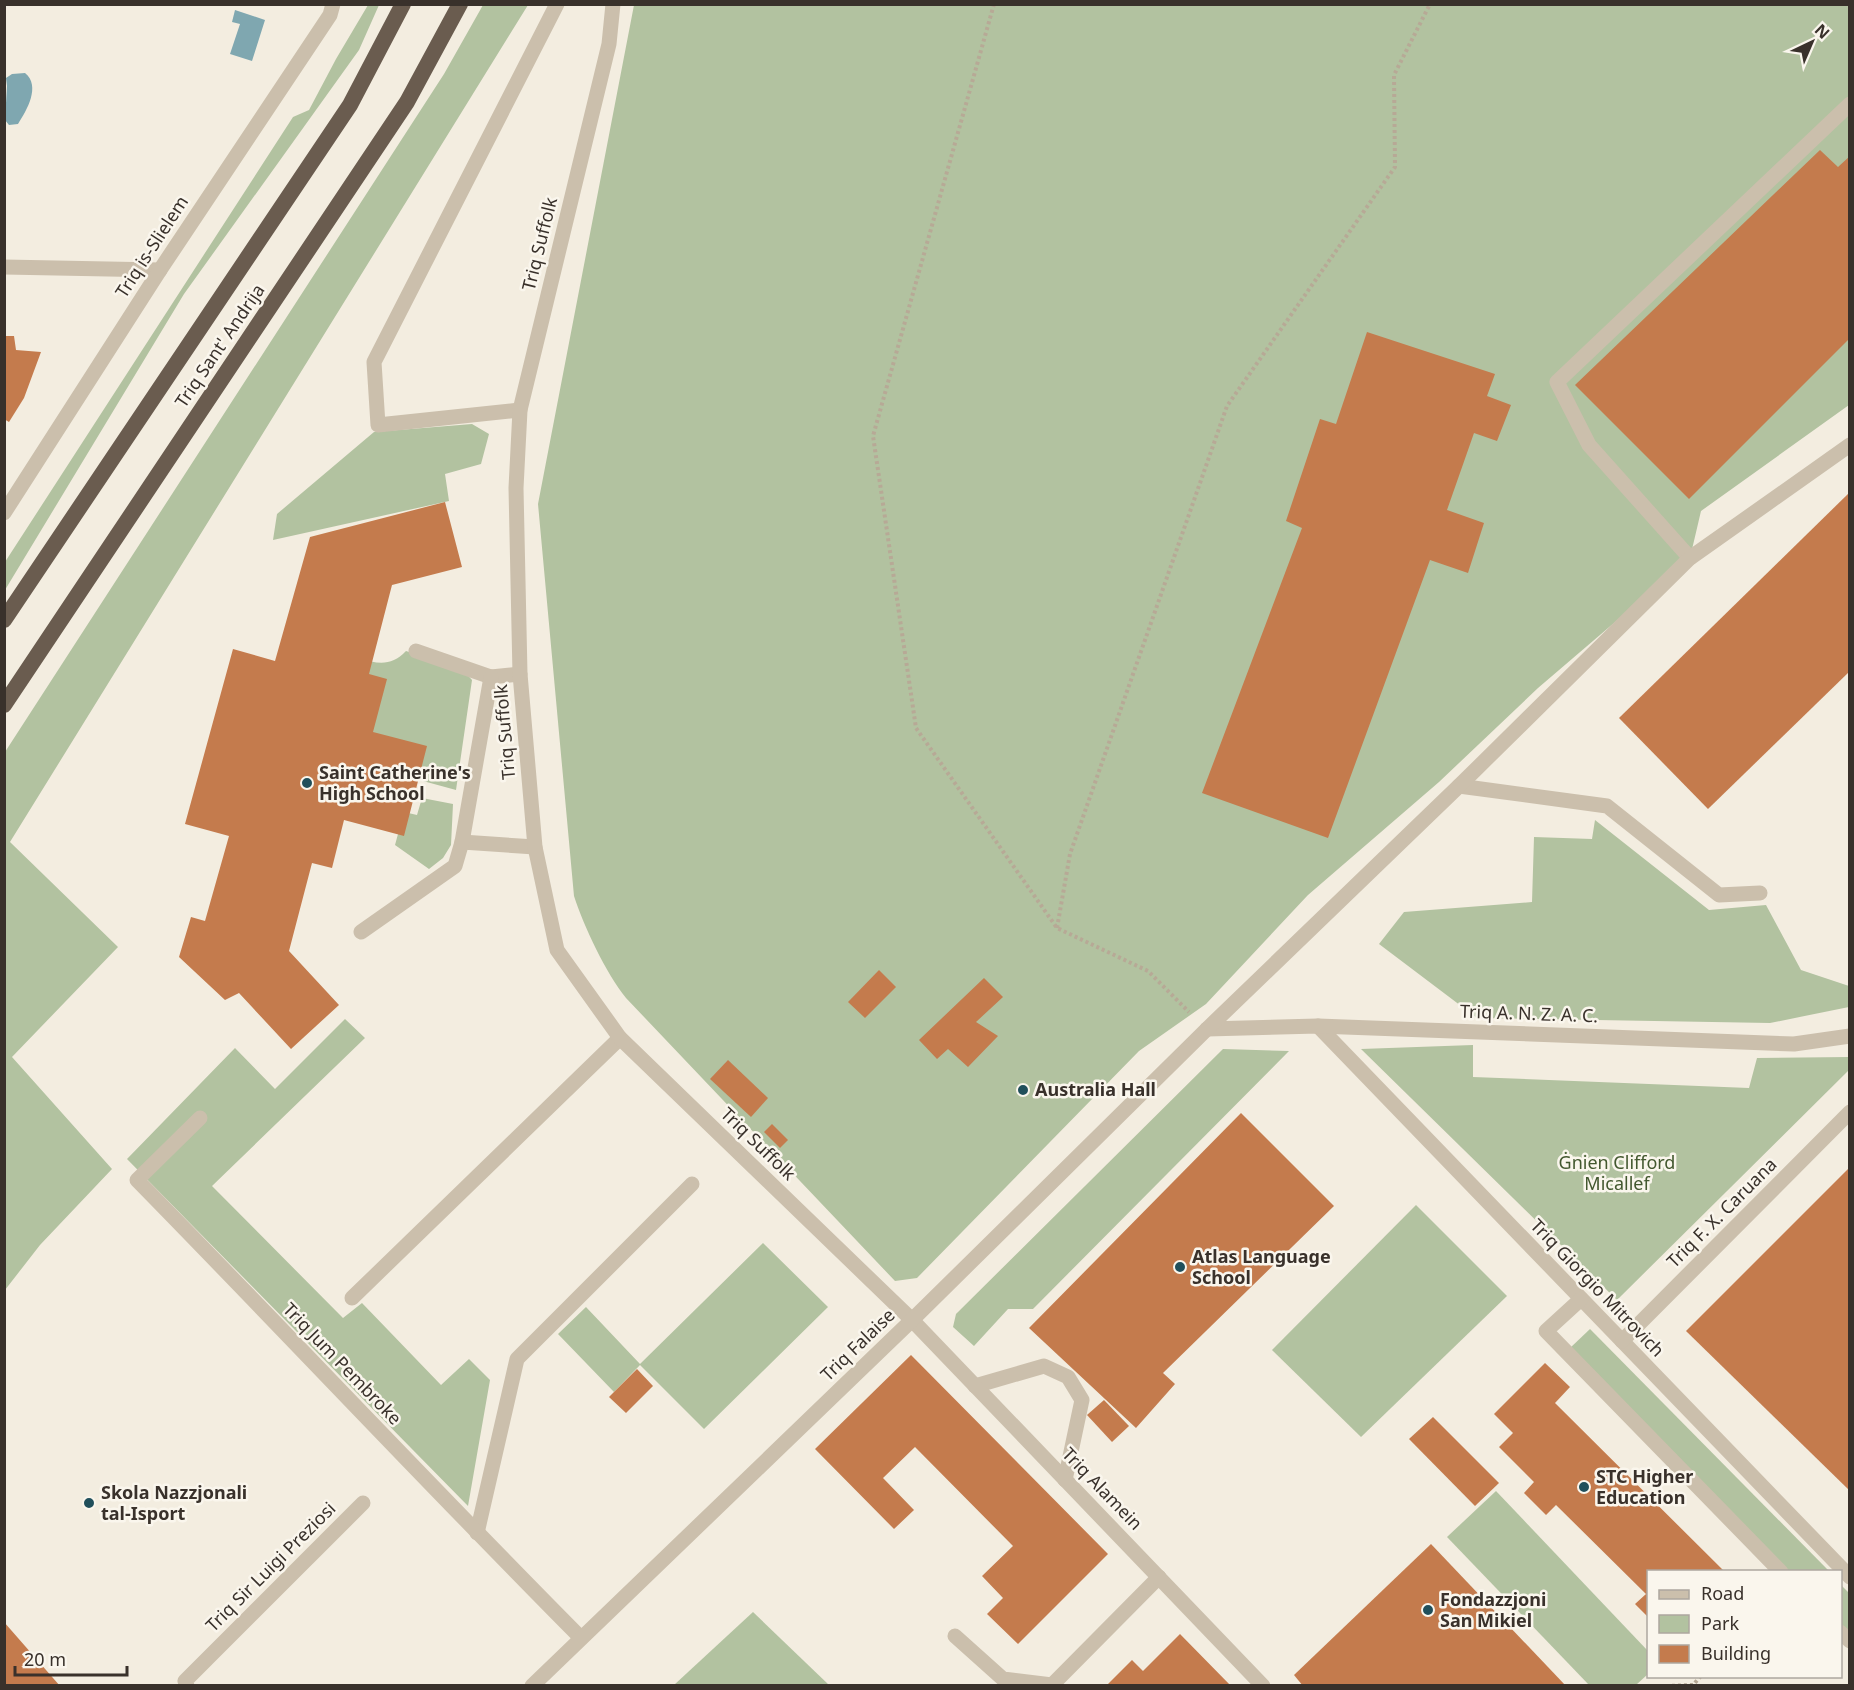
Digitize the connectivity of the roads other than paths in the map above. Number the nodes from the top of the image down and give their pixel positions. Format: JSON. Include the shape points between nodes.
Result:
{"nodes":[{"id":1,"x":333,"y":4,"type":"edge"},
{"id":2,"x":403,"y":4,"type":"edge"},
{"id":3,"x":460,"y":4,"type":"edge"},
{"id":4,"x":557,"y":4,"type":"edge"},
{"id":5,"x":613,"y":4,"type":"edge"},
{"id":6,"x":1850,"y":104,"type":"edge"},
{"id":7,"x":4,"y":267,"type":"edge"},
{"id":8,"x":160,"y":270,"type":"junction"},
{"id":9,"x":520,"y":410,"type":"junction"},
{"id":10,"x":1850,"y":445,"type":"edge"},
{"id":11,"x":4,"y":513,"type":"edge"},
{"id":12,"x":1690,"y":558,"type":"junction"},
{"id":13,"x":4,"y":620,"type":"edge"},
{"id":14,"x":416,"y":651,"type":"dead end"},
{"id":15,"x":520,"y":675,"type":"junction"},
{"id":16,"x":491,"y":677,"type":"junction"},
{"id":17,"x":4,"y":705,"type":"edge"},
{"id":18,"x":1459,"y":786,"type":"junction"},
{"id":19,"x":462,"y":842,"type":"junction"},
{"id":20,"x":535,"y":847,"type":"junction"},
{"id":21,"x":1760,"y":893,"type":"dead end"},
{"id":22,"x":361,"y":932,"type":"dead end"},
{"id":23,"x":1318,"y":1026,"type":"junction"},
{"id":24,"x":1206,"y":1029,"type":"junction"},
{"id":25,"x":1850,"y":1036,"type":"edge"},
{"id":26,"x":620,"y":1038,"type":"junction"},
{"id":27,"x":1850,"y":1112,"type":"edge"},
{"id":28,"x":200,"y":1118,"type":"dead end"},
{"id":29,"x":692,"y":1184,"type":"dead end"},
{"id":30,"x":352,"y":1298,"type":"dead end"},
{"id":31,"x":1581,"y":1299,"type":"junction"},
{"id":32,"x":912,"y":1320,"type":"junction"},
{"id":33,"x":1622,"y":1341,"type":"junction"},
{"id":34,"x":975,"y":1386,"type":"junction"},
{"id":35,"x":1065,"y":1480,"type":"junction"},
{"id":36,"x":363,"y":1503,"type":"dead end"},
{"id":37,"x":477,"y":1533,"type":"junction"},
{"id":38,"x":1779,"y":1570,"type":"edge"},
{"id":39,"x":1848,"y":1571,"type":"edge"},
{"id":40,"x":1159,"y":1577,"type":"junction"},
{"id":41,"x":955,"y":1636,"type":"dead end"},
{"id":42,"x":581,"y":1638,"type":"junction"},
{"id":43,"x":187,"y":1686,"type":"edge"},
{"id":44,"x":532,"y":1686,"type":"edge"},
{"id":45,"x":1263,"y":1686,"type":"edge"}],
"edges":[{"from":1,"to":8,"type":"street","name":"Triq is-Slielem","via":[[330,15]]},
{"from":2,"to":13,"type":"highway","name":"Triq Sant' Andrija","via":[[350,105]]},
{"from":3,"to":17,"type":"highway","name":"Triq Sant' Andrija","via":[[407,102]]},
{"from":4,"to":9,"type":"street","via":[[374,362],[378,425]]},
{"from":5,"to":9,"type":"street","name":"Triq Suffolk","via":[[609,44]]},
{"from":6,"to":12,"type":"street","via":[[1557,382],[1589,445]]},
{"from":7,"to":8,"type":"street"},
{"from":8,"to":11,"type":"street","name":"Triq is-Slielem"},
{"from":9,"to":15,"type":"street","name":"Triq Suffolk","via":[[516,488]]},
{"from":10,"to":12,"type":"street","name":"Triq Falaise"},
{"from":12,"to":18,"type":"street","name":"Triq Falaise"},
{"from":14,"to":16,"type":"street"},
{"from":15,"to":16,"type":"street"},
{"from":15,"to":20,"type":"street","name":"Triq Suffolk"},
{"from":16,"to":19,"type":"street"},
{"from":18,"to":21,"type":"street","via":[[1607,806],[1719,895]]},
{"from":18,"to":24,"type":"street","name":"Triq Falaise"},
{"from":19,"to":20,"type":"street"},
{"from":19,"to":22,"type":"street","via":[[455,866]]},
{"from":20,"to":26,"type":"street","name":"Triq Suffolk","via":[[557,950]]},
{"from":23,"to":24,"type":"street","name":"Triq A. N. Z. A. C."},
{"from":23,"to":25,"type":"street","name":"Triq A. N. Z. A. C.","via":[[1794,1044]]},
{"from":23,"to":31,"type":"street","name":"Triq Giorgio Mitrovich"},
{"from":24,"to":32,"type":"street","name":"Triq Falaise"},
{"from":26,"to":30,"type":"street"},
{"from":26,"to":32,"type":"street","name":"Triq Suffolk"},
{"from":27,"to":33,"type":"street","name":"Triq F. X. Caruana"},
{"from":28,"to":37,"type":"street","name":"Triq Jum Pembroke","via":[[137,1180]]},
{"from":29,"to":37,"type":"street","via":[[517,1359]]},
{"from":31,"to":33,"type":"street","name":"Triq Giorgio Mitrovich"},
{"from":31,"to":38,"type":"street","via":[[1546,1331]]},
{"from":32,"to":34,"type":"street","name":"Triq Alamein"},
{"from":32,"to":42,"type":"street","name":"Triq Falaise"},
{"from":33,"to":39,"type":"street","name":"Triq Giorgio Mitrovich"},
{"from":34,"to":35,"type":"street","name":"Triq Alamein"},
{"from":34,"to":35,"type":"street","via":[[1044,1366],[1068,1377],[1082,1400]]},
{"from":35,"to":40,"type":"street","name":"Triq Alamein"},
{"from":36,"to":43,"type":"street","name":"Triq Sir Luigi Preziosi","via":[[185,1681]]},
{"from":37,"to":42,"type":"street","name":"Triq Jum Pembroke"},
{"from":40,"to":41,"type":"street","via":[[1052,1685],[1003,1679]]},
{"from":40,"to":45,"type":"street","name":"Triq Alamein"},
{"from":42,"to":44,"type":"street","name":"Triq Falaise"}]}
